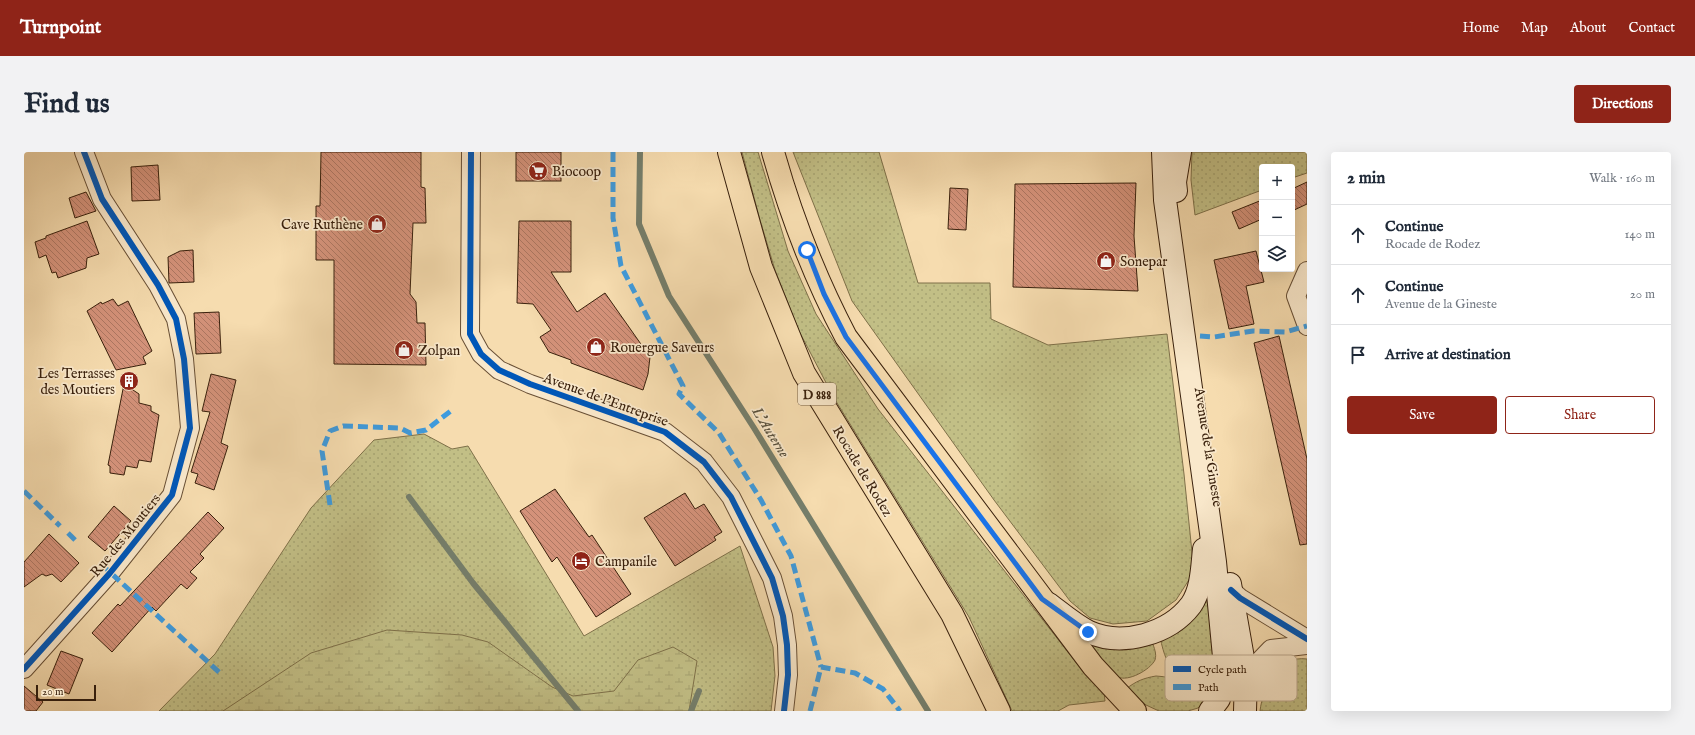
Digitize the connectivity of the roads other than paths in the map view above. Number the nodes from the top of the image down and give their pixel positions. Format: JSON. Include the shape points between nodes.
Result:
{"nodes":[{"id":1,"x":84,"y":152,"type":"edge"},
{"id":2,"x":471,"y":152,"type":"edge"},
{"id":3,"x":729,"y":152,"type":"edge"},
{"id":4,"x":773,"y":152,"type":"edge"},
{"id":5,"x":1163,"y":152,"type":"edge"},
{"id":6,"x":1180,"y":152,"type":"edge"},
{"id":7,"x":1307,"y":271,"type":"edge"},
{"id":8,"x":1307,"y":326,"type":"edge"},
{"id":9,"x":1208,"y":518,"type":"junction"},
{"id":10,"x":1231,"y":590,"type":"junction"},
{"id":11,"x":1042,"y":599,"type":"junction"},
{"id":12,"x":1307,"y":639,"type":"edge"},
{"id":13,"x":1307,"y":645,"type":"edge"},
{"id":14,"x":1224,"y":655,"type":"edge"},
{"id":15,"x":1242,"y":655,"type":"edge"},
{"id":16,"x":1265,"y":655,"type":"edge"},
{"id":17,"x":24,"y":669,"type":"edge"},
{"id":18,"x":1218,"y":701,"type":"edge"},
{"id":19,"x":1245,"y":701,"type":"edge"},
{"id":20,"x":784,"y":711,"type":"edge"},
{"id":21,"x":999,"y":711,"type":"edge"},
{"id":22,"x":1135,"y":711,"type":"edge"},
{"id":23,"x":1210,"y":711,"type":"edge"},
{"id":24,"x":1245,"y":711,"type":"edge"}],
"edges":[{"from":1,"to":17,"type":"street","name":"Rue des Moutiers","via":[[102,199],[158,285],[176,319],[184,359],[190,428],[172,495],[110,573]]},
{"from":2,"to":20,"type":"street","name":"Avenue de l'Entreprise","via":[[470,334],[481,354],[500,370],[530,384],[665,432],[704,462],[731,497],[772,578],[783,616],[787,645],[788,675]]},
{"from":3,"to":21,"type":"main road","name":"Rocade de Rodez","number":"D 888","via":[[761,267],[804,373],[952,614]]},
{"from":4,"to":11,"type":"main road","via":[[784,191],[824,294],[846,337]]},
{"from":5,"to":9,"type":"main road","name":"Avenue de la Gineste","via":[[1165,200]]},
{"from":6,"to":10,"type":"main road","name":"Avenue de la Gineste","via":[[1175,182],[1192,337]]},
{"from":7,"to":8,"type":"street","via":[[1296,296]]},
{"from":9,"to":11,"type":"main road","name":"Avenue de la Gineste","via":[[1200,582],[1191,604],[1175,620],[1155,631],[1126,638],[1088,632]]},
{"from":9,"to":14,"type":"main road","name":"Avenue de la Gineste"},
{"from":10,"to":12,"type":"street"},
{"from":10,"to":15,"type":"main road","name":"Avenue de la Gineste"},
{"from":11,"to":22,"type":"main road","via":[[1093,666]]},
{"from":13,"to":16,"type":"street","via":[[1271,649]]},
{"from":18,"to":23,"type":"main road","name":"Avenue de la Gineste"},
{"from":19,"to":24,"type":"main road","name":"Avenue de la Gineste"}]}
